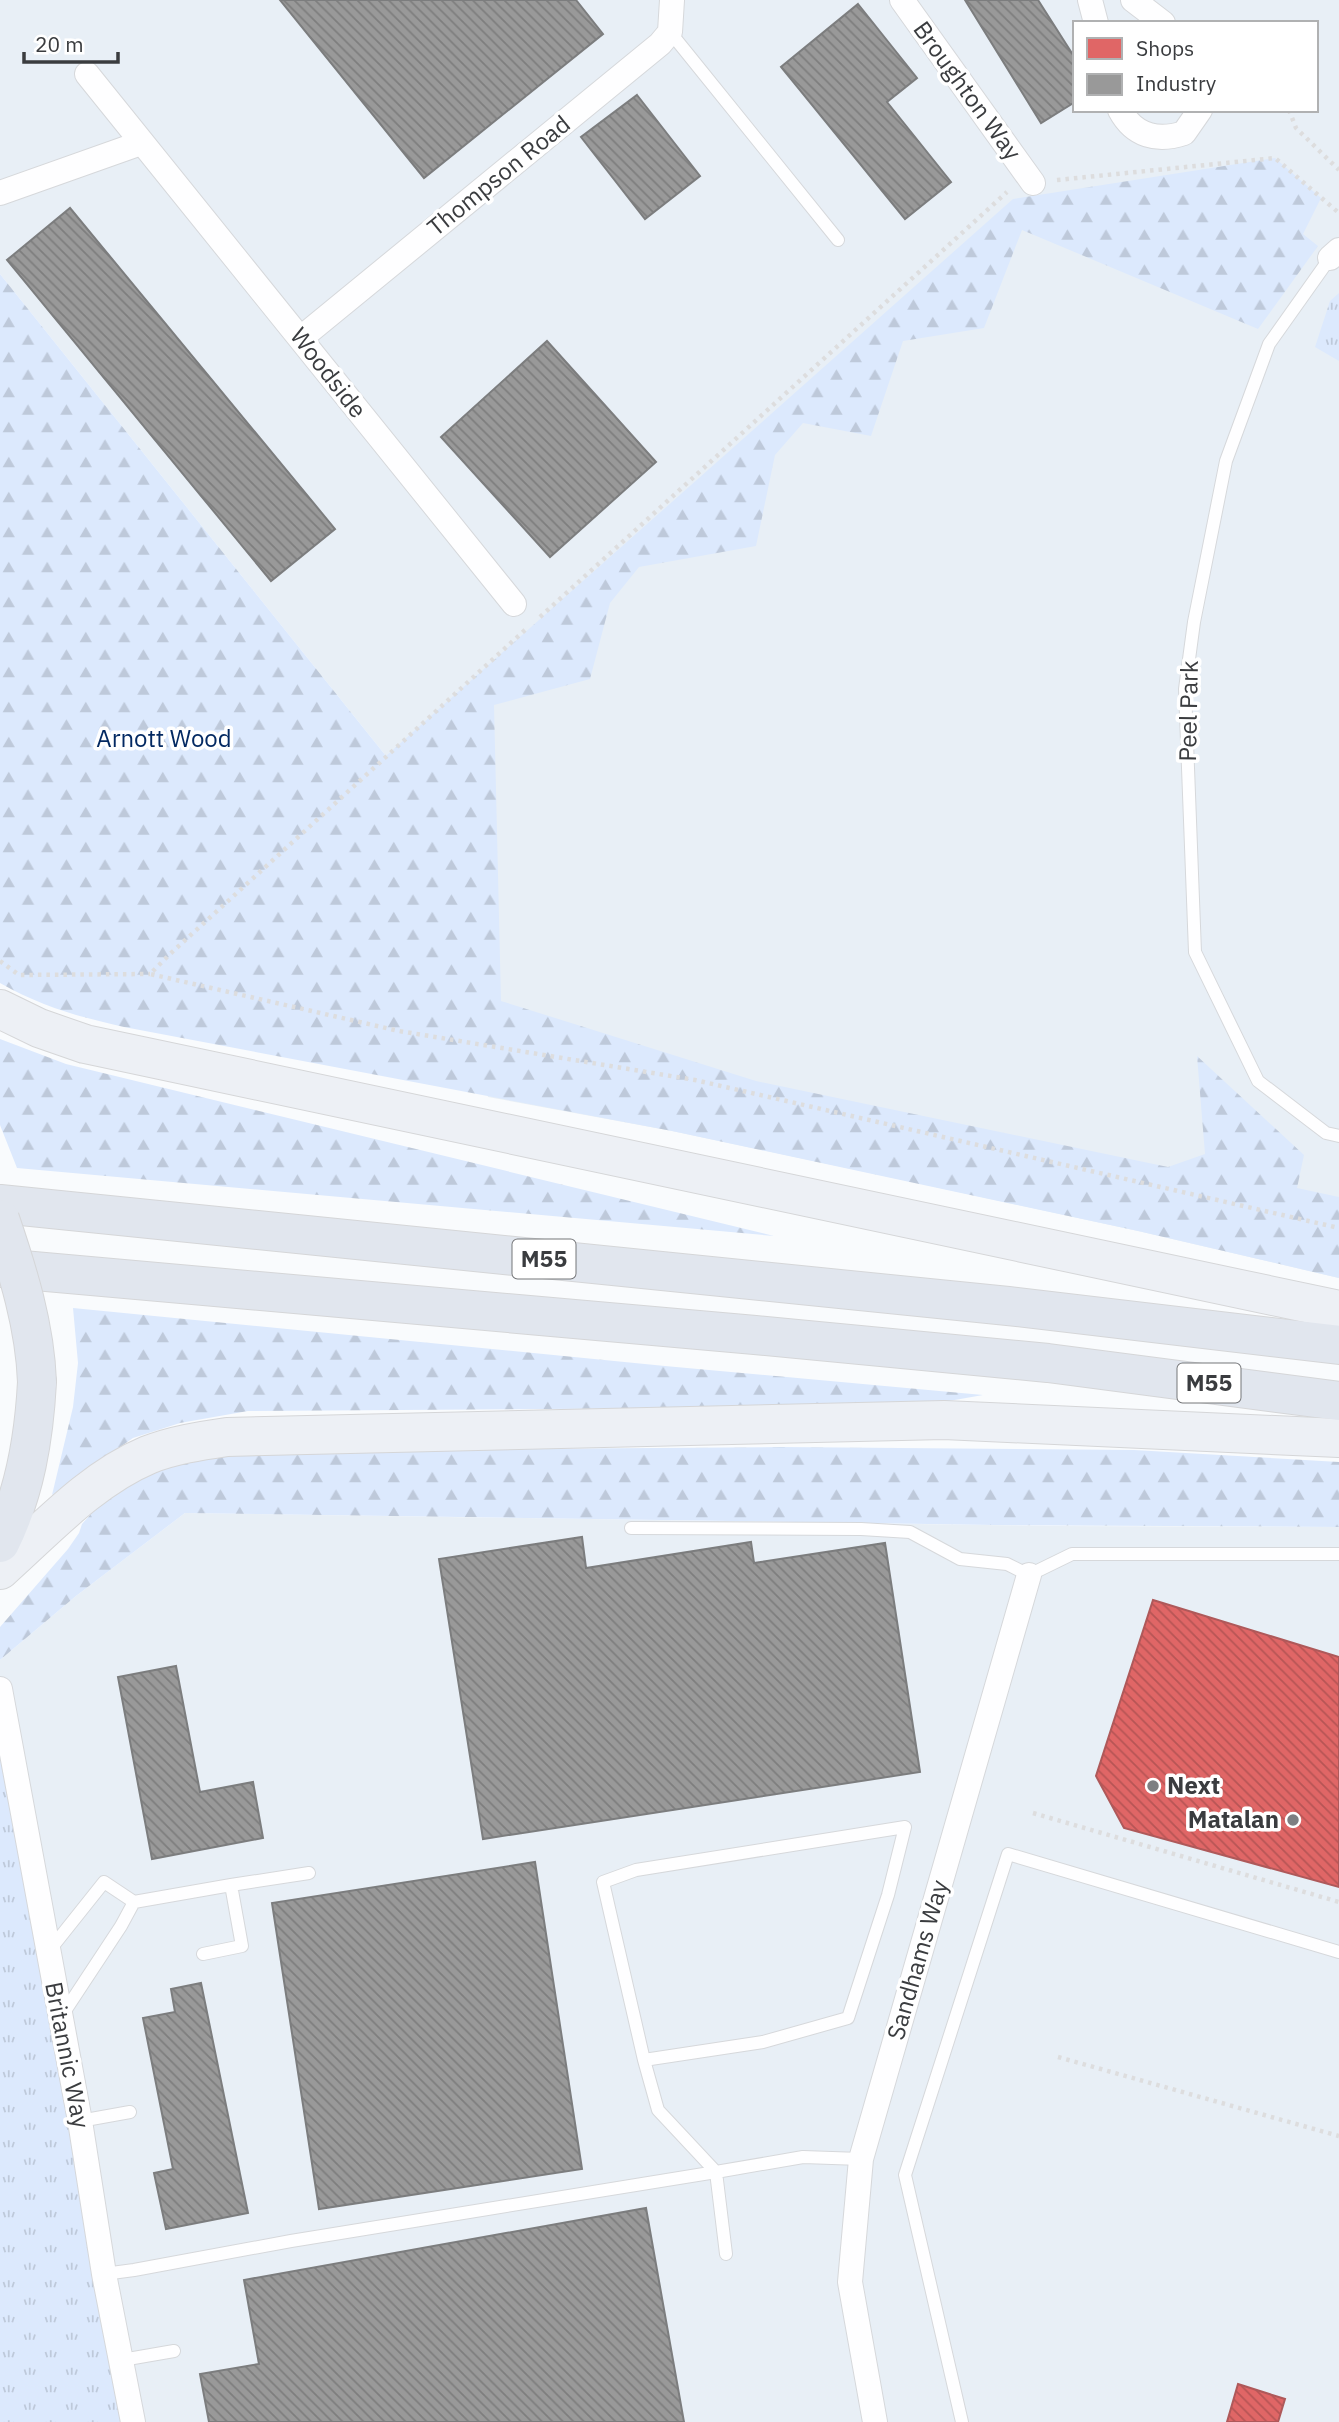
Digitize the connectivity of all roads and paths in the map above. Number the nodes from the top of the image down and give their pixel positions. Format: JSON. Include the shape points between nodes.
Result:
{"nodes":[{"id":1,"x":672,"y":0,"type":"edge"},
{"id":2,"x":902,"y":0,"type":"edge"},
{"id":3,"x":1090,"y":0,"type":"edge"},
{"id":4,"x":1133,"y":0,"type":"edge"},
{"id":5,"x":1095,"y":21,"type":"edge"},
{"id":6,"x":1160,"y":21,"type":"edge"},
{"id":7,"x":670,"y":32,"type":"junction"},
{"id":8,"x":88,"y":74,"type":"dead end"},
{"id":9,"x":1121,"y":112,"type":"edge"},
{"id":10,"x":1199,"y":112,"type":"edge"},
{"id":11,"x":1290,"y":112,"type":"edge"},
{"id":12,"x":141,"y":143,"type":"junction"},
{"id":13,"x":1339,"y":170,"type":"edge"},
{"id":14,"x":1033,"y":183,"type":"junction"},
{"id":15,"x":0,"y":193,"type":"edge"},
{"id":16,"x":1339,"y":212,"type":"edge"},
{"id":17,"x":838,"y":240,"type":"dead end"},
{"id":18,"x":1334,"y":254,"type":"edge"},
{"id":19,"x":301,"y":338,"type":"junction"},
{"id":20,"x":514,"y":604,"type":"dead end"},
{"id":21,"x":0,"y":961,"type":"edge"},
{"id":22,"x":150,"y":974,"type":"junction"},
{"id":23,"x":0,"y":1009,"type":"edge"},
{"id":24,"x":1339,"y":1136,"type":"edge"},
{"id":25,"x":0,"y":1204,"type":"edge"},
{"id":26,"x":0,"y":1219,"type":"edge"},
{"id":27,"x":1339,"y":1228,"type":"edge"},
{"id":28,"x":0,"y":1268,"type":"edge"},
{"id":29,"x":1339,"y":1310,"type":"edge"},
{"id":30,"x":1339,"y":1345,"type":"edge"},
{"id":31,"x":1339,"y":1401,"type":"edge"},
{"id":32,"x":1339,"y":1438,"type":"edge"},
{"id":33,"x":631,"y":1528,"type":"dead end"},
{"id":34,"x":0,"y":1543,"type":"edge"},
{"id":35,"x":1339,"y":1554,"type":"edge"},
{"id":36,"x":0,"y":1570,"type":"edge"},
{"id":37,"x":1029,"y":1575,"type":"junction"},
{"id":38,"x":0,"y":1689,"type":"edge"},
{"id":39,"x":1033,"y":1813,"type":"dead end"},
{"id":40,"x":309,"y":1873,"type":"dead end"},
{"id":41,"x":231,"y":1885,"type":"junction"},
{"id":42,"x":134,"y":1902,"type":"junction"},
{"id":43,"x":1339,"y":1902,"type":"edge"},
{"id":44,"x":1339,"y":1952,"type":"edge"},
{"id":45,"x":48,"y":1953,"type":"junction"},
{"id":46,"x":203,"y":1954,"type":"dead end"},
{"id":47,"x":60,"y":2018,"type":"junction"},
{"id":48,"x":1058,"y":2057,"type":"dead end"},
{"id":49,"x":644,"y":2060,"type":"junction"},
{"id":50,"x":130,"y":2112,"type":"dead end"},
{"id":51,"x":80,"y":2121,"type":"junction"},
{"id":52,"x":1339,"y":2136,"type":"edge"},
{"id":53,"x":861,"y":2159,"type":"junction"},
{"id":54,"x":716,"y":2172,"type":"junction"},
{"id":55,"x":726,"y":2254,"type":"dead end"},
{"id":56,"x":104,"y":2274,"type":"junction"},
{"id":57,"x":174,"y":2351,"type":"dead end"},
{"id":58,"x":122,"y":2360,"type":"junction"},
{"id":59,"x":133,"y":2422,"type":"edge"},
{"id":60,"x":875,"y":2422,"type":"edge"},
{"id":61,"x":962,"y":2422,"type":"edge"}],
"edges":[{"from":1,"to":7,"type":"street"},
{"from":2,"to":14,"type":"street","name":"Broughton Way"},
{"from":3,"to":5,"type":"street"},
{"from":4,"to":6,"type":"street"},
{"from":7,"to":17,"type":"lane"},
{"from":7,"to":19,"type":"street","name":"Thompson Road"},
{"from":8,"to":12,"type":"street","name":"Woodside"},
{"from":9,"to":10,"type":"street","via":[[1135,129],[1158,138],[1184,133]]},
{"from":11,"to":13,"type":"path","via":[[1296,128]]},
{"from":12,"to":15,"type":"street"},
{"from":12,"to":19,"type":"street","name":"Woodside"},
{"from":14,"to":16,"type":"path","via":[[1275,158]]},
{"from":14,"to":22,"type":"path","via":[[1016,183]]},
{"from":18,"to":24,"type":"lane","name":"Peel Park","via":[[1269,344],[1226,461],[1185,689],[1195,952],[1258,1081],[1326,1133]]},
{"from":19,"to":20,"type":"street","name":"Woodside"},
{"from":21,"to":22,"type":"path","via":[[19,975]]},
{"from":22,"to":27,"type":"path","via":[[399,1031],[695,1080]]},
{"from":23,"to":29,"type":"main road","via":[[85,1044]]},
{"from":25,"to":30,"type":"highway","number":"M55","via":[[1008,1306]]},
{"from":26,"to":34,"type":"highway","bridge":true,"via":[[26,1306],[37,1382],[28,1460]]},
{"from":28,"to":31,"type":"highway","number":"M55","via":[[1048,1363]]},
{"from":32,"to":36,"type":"main road","via":[[944,1420],[227,1437],[186,1443],[120,1470]]},
{"from":33,"to":37,"type":"lane","via":[[910,1532],[960,1559],[1007,1564]]},
{"from":35,"to":37,"type":"lane","via":[[1072,1554]]},
{"from":37,"to":53,"type":"street","name":"Sandhams Way"},
{"from":38,"to":45,"type":"street","name":"Britannic Way"},
{"from":39,"to":43,"type":"path"},
{"from":40,"to":41,"type":"lane"},
{"from":41,"to":42,"type":"lane"},
{"from":41,"to":46,"type":"lane","via":[[242,1947]]},
{"from":42,"to":45,"type":"lane","via":[[104,1882]]},
{"from":42,"to":47,"type":"lane"},
{"from":44,"to":61,"type":"lane","via":[[1008,1854],[905,2175]]},
{"from":45,"to":47,"type":"street","name":"Britannic Way"},
{"from":47,"to":51,"type":"street","name":"Britannic Way"},
{"from":48,"to":52,"type":"path"},
{"from":49,"to":49,"type":"lane","via":[[763,2042],[848,2018],[905,1826],[636,1870],[603,1882]]},
{"from":49,"to":54,"type":"lane","via":[[658,2110]]},
{"from":50,"to":51,"type":"lane"},
{"from":51,"to":56,"type":"street","name":"Britannic Way"},
{"from":53,"to":54,"type":"lane","via":[[803,2157]]},
{"from":53,"to":60,"type":"street","name":"Sandhams Way","via":[[850,2282]]},
{"from":54,"to":55,"type":"lane"},
{"from":54,"to":56,"type":"lane"},
{"from":56,"to":58,"type":"street","name":"Britannic Way"},
{"from":57,"to":58,"type":"lane"},
{"from":58,"to":59,"type":"street","name":"Britannic Way"}]}
